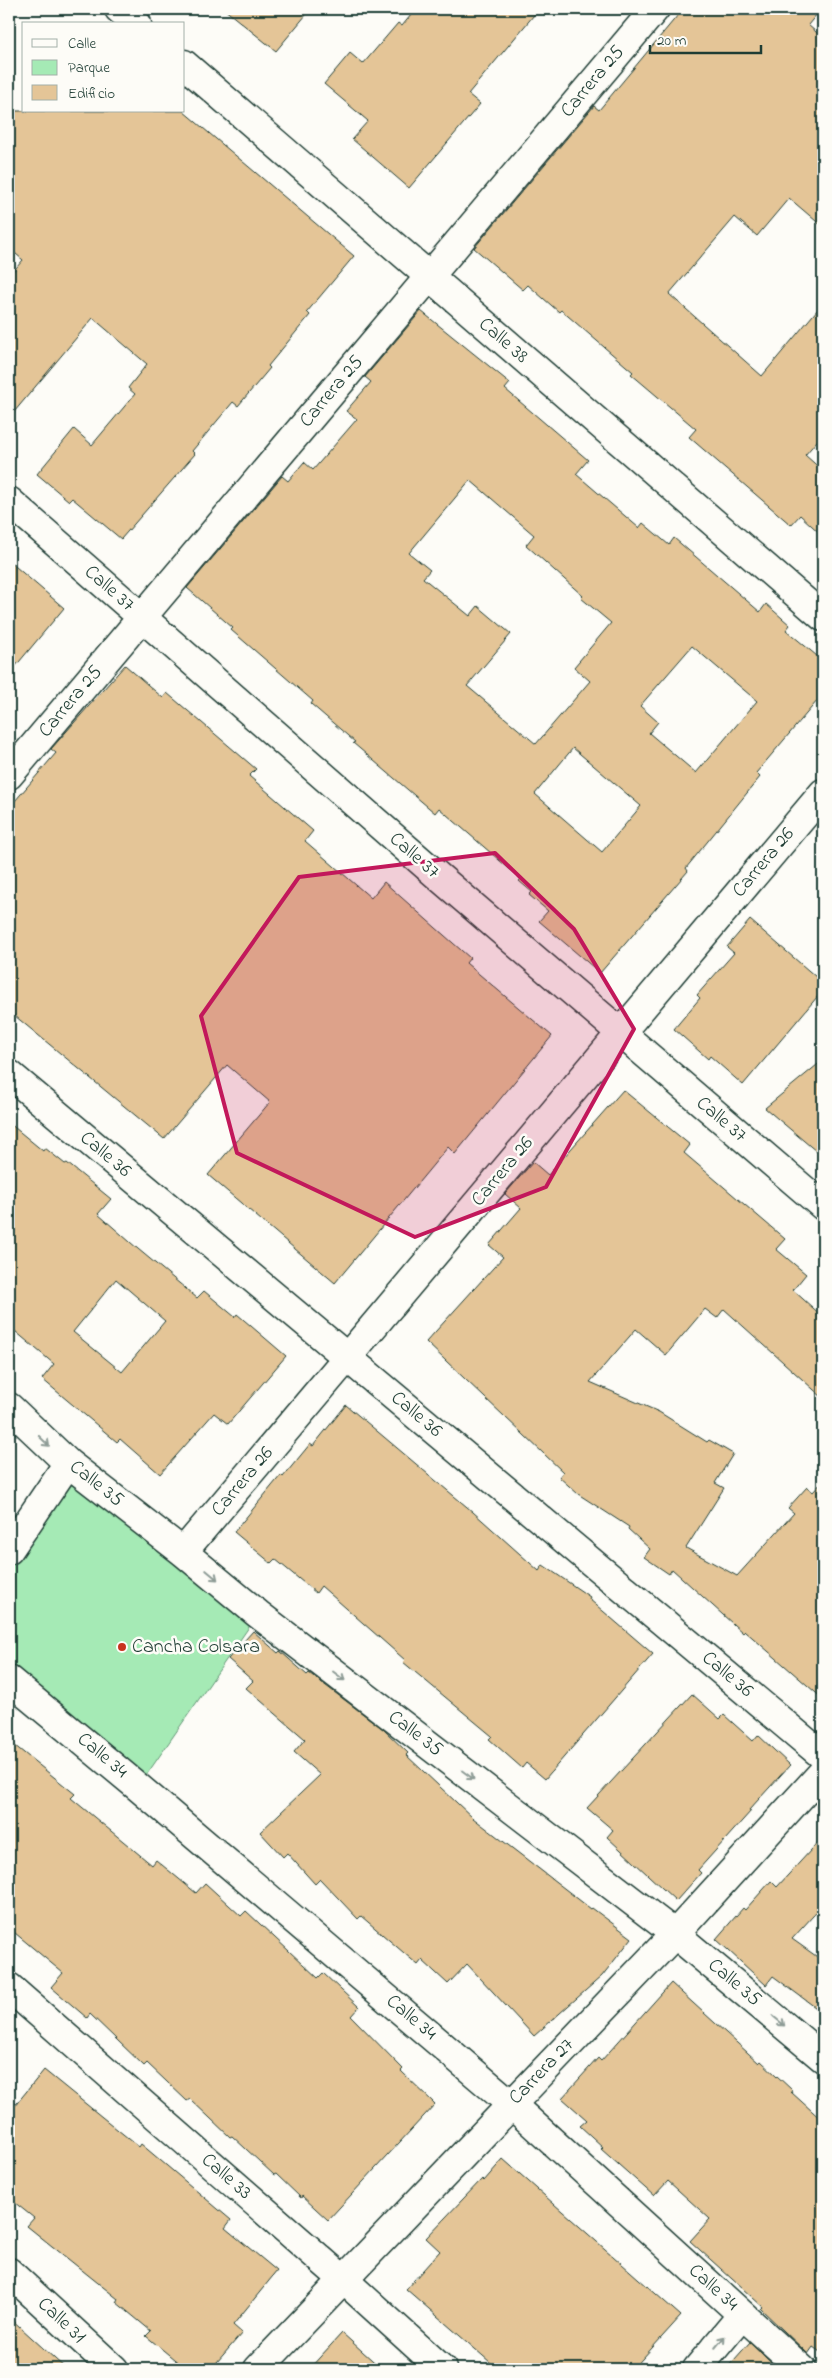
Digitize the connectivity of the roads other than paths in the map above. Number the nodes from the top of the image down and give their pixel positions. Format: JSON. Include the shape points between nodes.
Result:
{"nodes":[{"id":1,"x":120,"y":9,"type":"edge"},
{"id":2,"x":655,"y":9,"type":"edge"},
{"id":3,"x":135,"y":22,"type":"edge"},
{"id":4,"x":185,"y":65,"type":"edge"},
{"id":5,"x":428,"y":277,"type":"junction"},
{"id":6,"x":9,"y":501,"type":"edge"},
{"id":7,"x":823,"y":617,"type":"edge"},
{"id":8,"x":141,"y":618,"type":"junction"},
{"id":9,"x":9,"y":775,"type":"edge"},
{"id":10,"x":823,"y":793,"type":"edge"},
{"id":11,"x":620,"y":1034,"type":"junction"},
{"id":12,"x":9,"y":1074,"type":"edge"},
{"id":13,"x":823,"y":1206,"type":"edge"},
{"id":14,"x":347,"y":1358,"type":"junction"},
{"id":15,"x":9,"y":1407,"type":"edge"},
{"id":16,"x":68,"y":1463,"type":"junction"},
{"id":17,"x":9,"y":1550,"type":"edge"},
{"id":18,"x":184,"y":1552,"type":"junction"},
{"id":19,"x":9,"y":1680,"type":"edge"},
{"id":20,"x":823,"y":1756,"type":"edge"},
{"id":21,"x":823,"y":1772,"type":"edge"},
{"id":22,"x":675,"y":1934,"type":"junction"},
{"id":23,"x":9,"y":1987,"type":"edge"},
{"id":24,"x":823,"y":2058,"type":"edge"},
{"id":25,"x":511,"y":2104,"type":"junction"},
{"id":26,"x":9,"y":2272,"type":"edge"},
{"id":27,"x":344,"y":2280,"type":"junction"},
{"id":28,"x":742,"y":2315,"type":"junction"},
{"id":29,"x":114,"y":2369,"type":"edge"},
{"id":30,"x":258,"y":2369,"type":"edge"},
{"id":31,"x":442,"y":2369,"type":"edge"},
{"id":32,"x":697,"y":2369,"type":"edge"},
{"id":33,"x":802,"y":2369,"type":"edge"}],
"edges":[{"from":1,"to":3,"type":"street"},
{"from":2,"to":5,"type":"street","name":"Carrera 25"},
{"from":4,"to":5,"type":"street","name":"Calle 38"},
{"from":5,"to":7,"type":"street","name":"Calle 38"},
{"from":5,"to":8,"type":"street","name":"Carrera 25"},
{"from":6,"to":8,"type":"street","name":"Calle 37"},
{"from":8,"to":9,"type":"street","name":"Carrera 25"},
{"from":8,"to":11,"type":"street","name":"Calle 37"},
{"from":10,"to":11,"type":"street","name":"Carrera 26"},
{"from":11,"to":13,"type":"street","name":"Calle 37"},
{"from":11,"to":14,"type":"street","name":"Carrera 26"},
{"from":12,"to":14,"type":"street","name":"Calle 36"},
{"from":14,"to":18,"type":"street","name":"Carrera 26"},
{"from":14,"to":20,"type":"street","name":"Calle 36"},
{"from":15,"to":16,"type":"street","name":"Calle 35","one_way":true},
{"from":16,"to":17,"type":"street"},
{"from":16,"to":18,"type":"street","name":"Calle 35"},
{"from":18,"to":22,"type":"street","name":"Calle 35","one_way":true,"via":[[258,1614]]},
{"from":19,"to":25,"type":"street","name":"Calle 34"},
{"from":21,"to":22,"type":"street","name":"Carrera 27"},
{"from":22,"to":24,"type":"street","name":"Calle 35","one_way":true},
{"from":22,"to":25,"type":"street","name":"Carrera 27"},
{"from":23,"to":27,"type":"street","name":"Calle 33"},
{"from":25,"to":27,"type":"street","name":"Carrera 27"},
{"from":25,"to":28,"type":"street","name":"Calle 34"},
{"from":26,"to":29,"type":"street","name":"Calle 31"},
{"from":27,"to":30,"type":"street","name":"Carrera 27"},
{"from":27,"to":31,"type":"street","name":"Calle 33"},
{"from":32,"to":28,"type":"street","one_way":true},
{"from":28,"to":33,"type":"street","name":"Calle 34"}]}
